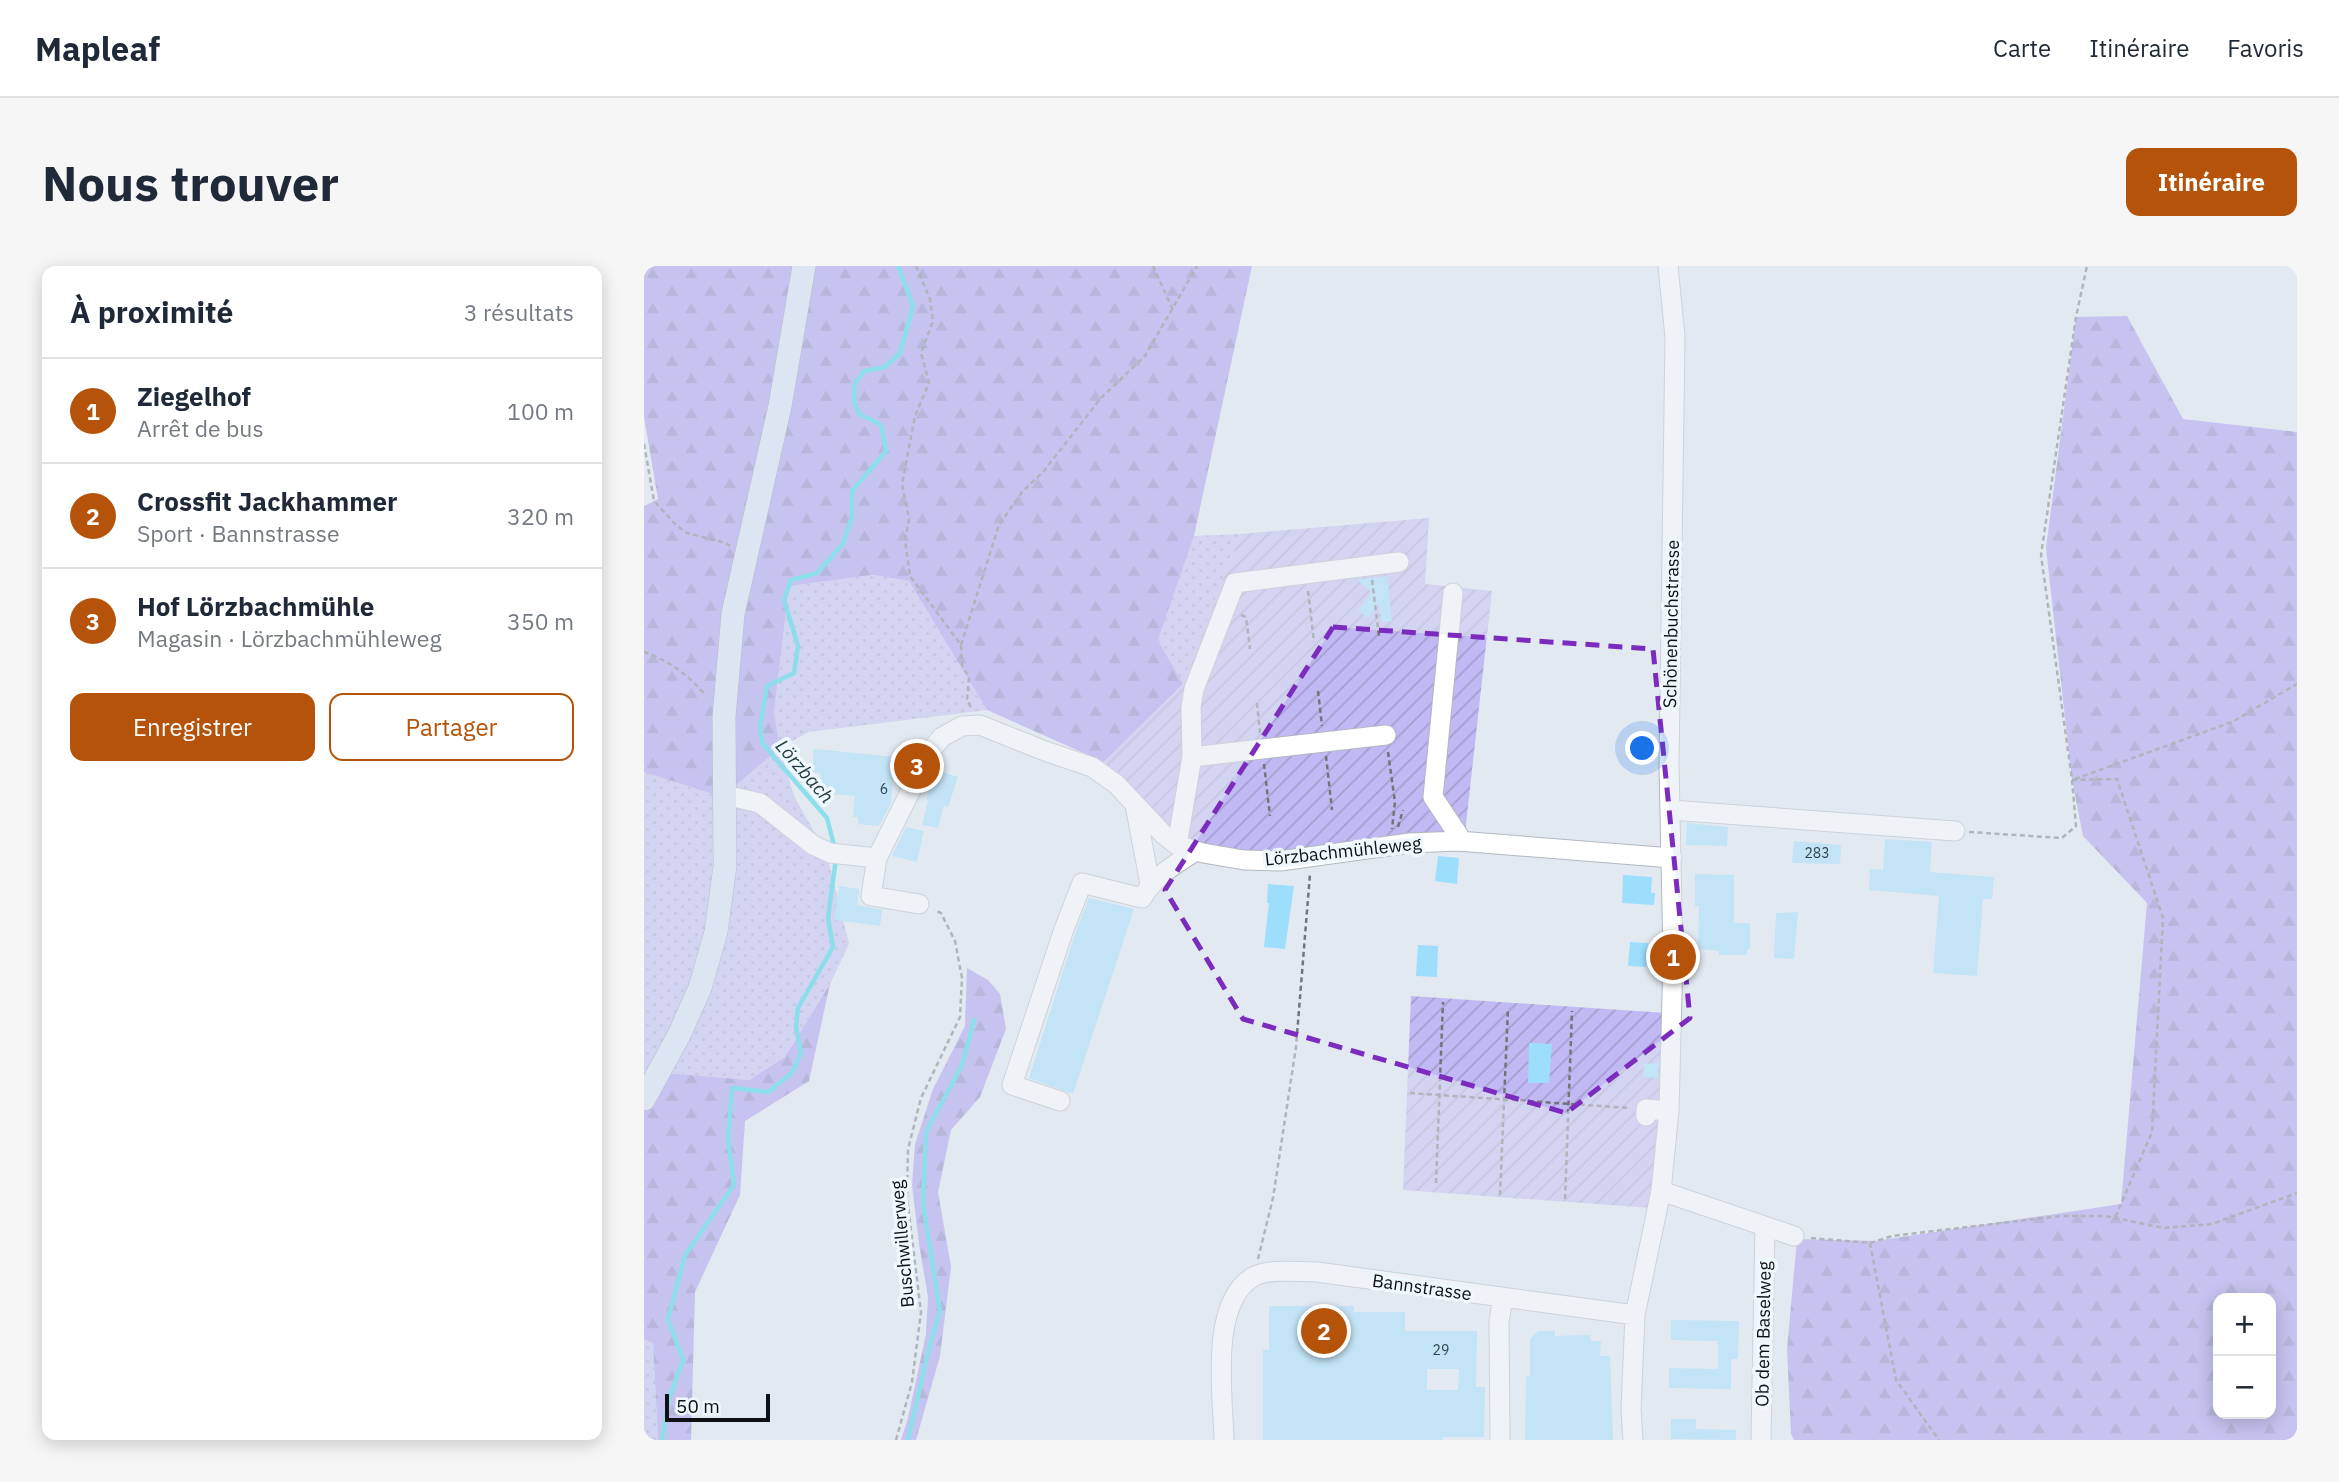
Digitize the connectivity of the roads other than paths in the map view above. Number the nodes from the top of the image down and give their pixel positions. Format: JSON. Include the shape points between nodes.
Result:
{"nodes":[{"id":1,"x":804,"y":266,"type":"edge"},
{"id":2,"x":1668,"y":266,"type":"edge"},
{"id":3,"x":1399,"y":562,"type":"dead end"},
{"id":4,"x":1453,"y":593,"type":"dead end"},
{"id":5,"x":1386,"y":735,"type":"road end"},
{"id":6,"x":1192,"y":757,"type":"junction"},
{"id":7,"x":725,"y":795,"type":"junction"},
{"id":8,"x":1136,"y":805,"type":"junction"},
{"id":9,"x":1671,"y":810,"type":"junction"},
{"id":10,"x":1955,"y":831,"type":"road end"},
{"id":11,"x":1458,"y":841,"type":"junction"},
{"id":12,"x":1187,"y":848,"type":"junction"},
{"id":13,"x":877,"y":858,"type":"junction"},
{"id":14,"x":1672,"y":858,"type":"junction"},
{"id":15,"x":1150,"y":884,"type":"junction"},
{"id":16,"x":919,"y":904,"type":"road end"},
{"id":17,"x":644,"y":1099,"type":"edge"},
{"id":18,"x":1060,"y":1101,"type":"dead end"},
{"id":19,"x":1669,"y":1111,"type":"junction"},
{"id":20,"x":1646,"y":1113,"type":"road end"},
{"id":21,"x":1661,"y":1191,"type":"junction"},
{"id":22,"x":1765,"y":1227,"type":"junction"},
{"id":23,"x":1794,"y":1236,"type":"road end"},
{"id":24,"x":1503,"y":1298,"type":"junction"},
{"id":25,"x":1635,"y":1315,"type":"junction"},
{"id":26,"x":1224,"y":1440,"type":"edge"},
{"id":27,"x":1500,"y":1440,"type":"edge"},
{"id":28,"x":1633,"y":1440,"type":"edge"},
{"id":29,"x":1761,"y":1440,"type":"edge"}],
"edges":[{"from":1,"to":7,"type":"main road","via":[[780,406],[733,614],[724,717]]},
{"from":2,"to":9,"type":"street","name":"Schönenbuchstrasse","via":[[1675,337]]},
{"from":3,"to":6,"type":"street","via":[[1235,583],[1194,689]]},
{"from":4,"to":11,"type":"street","via":[[1433,797]]},
{"from":5,"to":6,"type":"street"},
{"from":6,"to":12,"type":"street"},
{"from":7,"to":13,"type":"street","via":[[760,803],[813,845]]},
{"from":7,"to":17,"type":"main road","via":[[725,866],[716,932],[700,988]]},
{"from":8,"to":12,"type":"street","via":[[1164,835]]},
{"from":8,"to":13,"type":"street","via":[[1092,766],[980,724],[962,726],[942,737],[931,750]]},
{"from":8,"to":15,"type":"street"},
{"from":9,"to":10,"type":"street"},
{"from":9,"to":14,"type":"street","name":"Schönenbuchstrasse"},
{"from":11,"to":12,"type":"street","name":"Lörzbachmühleweg","via":[[1280,861],[1244,860]]},
{"from":11,"to":14,"type":"street","name":"Lörzbachmühleweg"},
{"from":12,"to":15,"type":"street"},
{"from":13,"to":16,"type":"street","via":[[871,896]]},
{"from":14,"to":19,"type":"street","name":"Schönenbuchstrasse"},
{"from":15,"to":18,"type":"street","via":[[1142,898],[1082,883],[1012,1084]]},
{"from":19,"to":20,"type":"street"},
{"from":19,"to":21,"type":"street","name":"Schönenbuchstrasse"},
{"from":21,"to":22,"type":"street"},
{"from":21,"to":25,"type":"street","name":"Schönenbuchstrasse"},
{"from":22,"to":23,"type":"street"},
{"from":22,"to":29,"type":"street","name":"Ob dem Baselweg"},
{"from":24,"to":25,"type":"street","name":"Bannstrasse"},
{"from":24,"to":26,"type":"street","name":"Bannstrasse","via":[[1317,1272],[1254,1276],[1237,1291],[1227,1312],[1222,1346]]},
{"from":24,"to":27,"type":"street","via":[[1499,1321]]},
{"from":25,"to":28,"type":"street","name":"Schönenbuchstrasse"}]}
